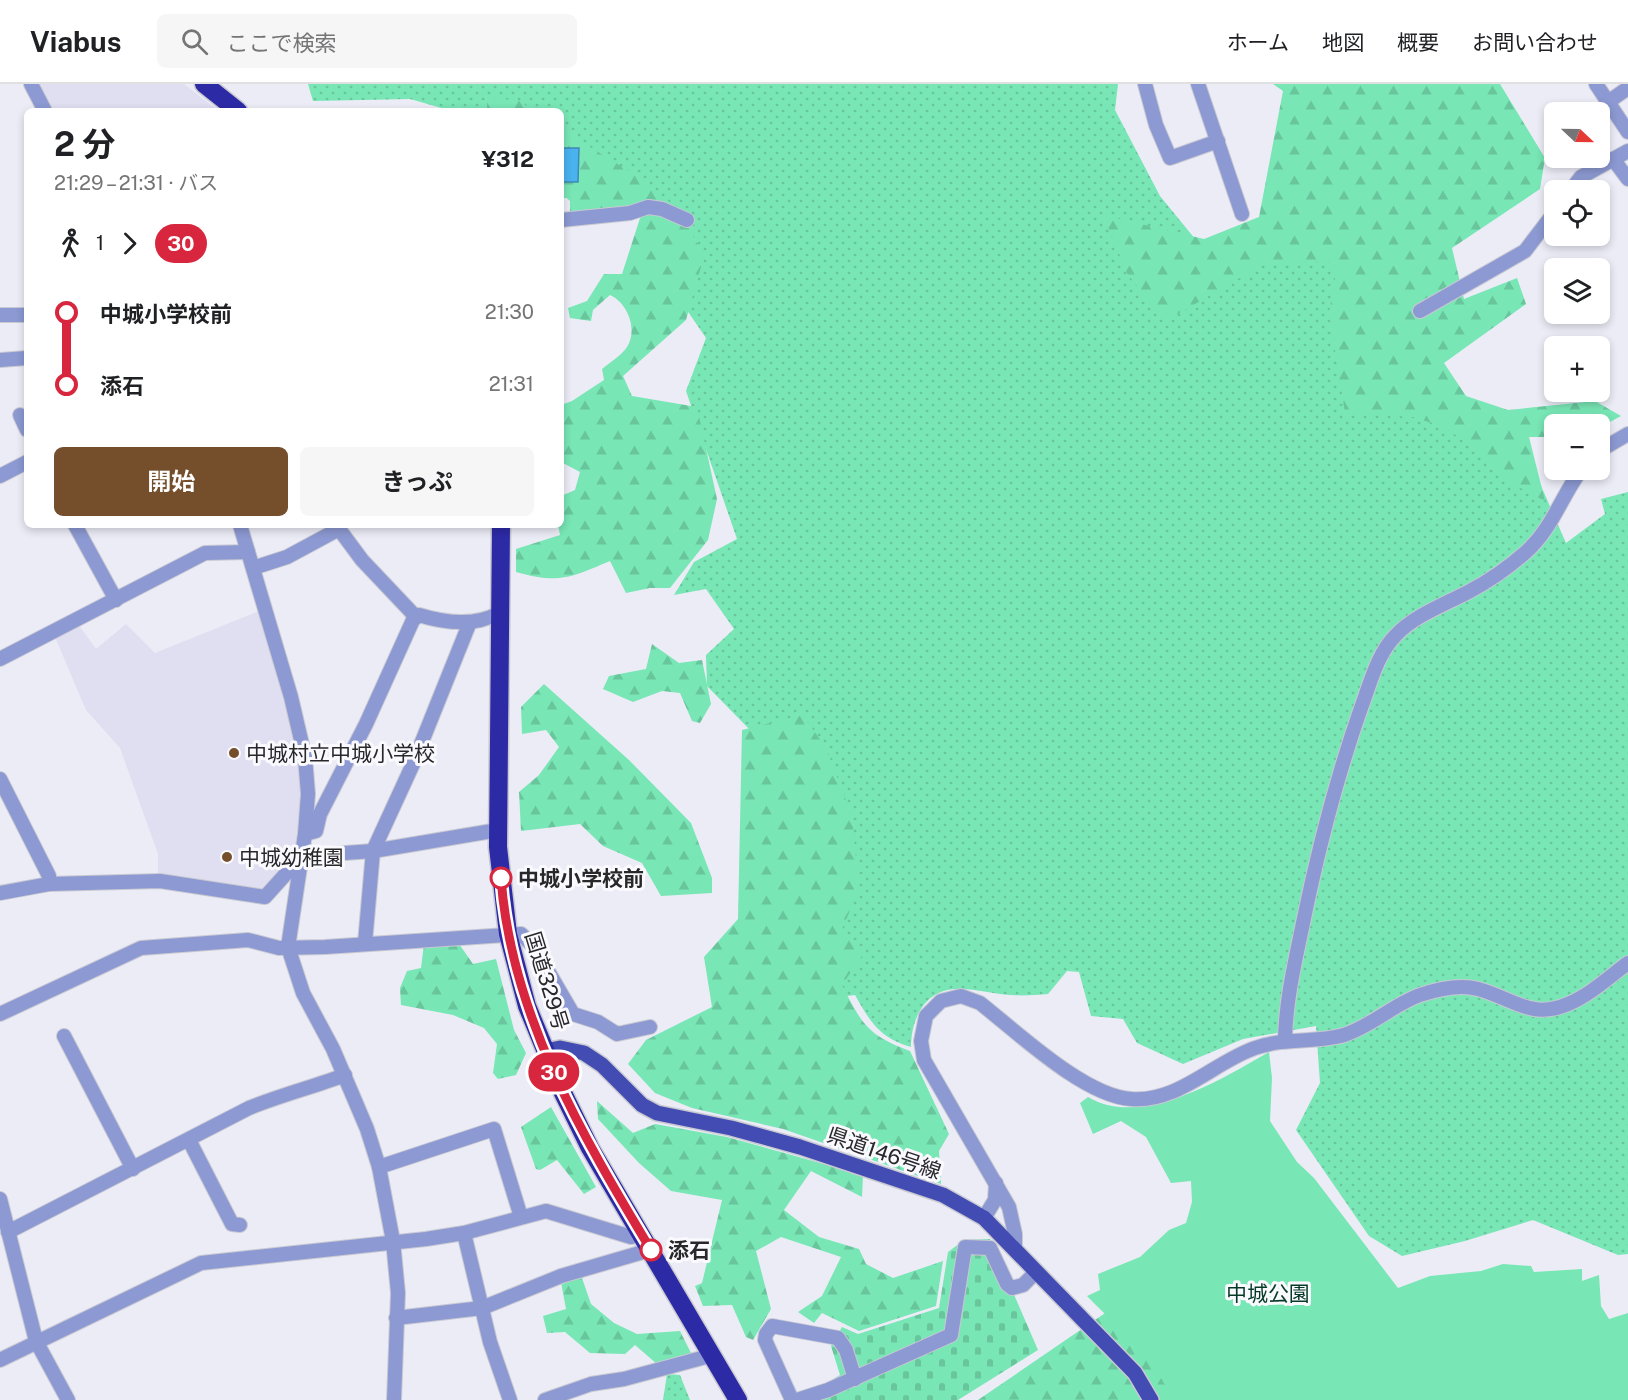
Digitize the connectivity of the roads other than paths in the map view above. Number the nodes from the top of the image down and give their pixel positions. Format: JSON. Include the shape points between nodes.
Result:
{"nodes":[{"id":1,"x":31,"y":84,"type":"edge"},
{"id":2,"x":204,"y":84,"type":"edge"},
{"id":3,"x":1145,"y":84,"type":"edge"},
{"id":4,"x":1198,"y":84,"type":"edge"},
{"id":5,"x":1596,"y":84,"type":"edge"},
{"id":6,"x":1628,"y":88,"type":"edge"},
{"id":7,"x":1608,"y":102,"type":"joint"},
{"id":8,"x":1610,"y":105,"type":"edge"},
{"id":9,"x":43,"y":108,"type":"edge"},
{"id":10,"x":234,"y":108,"type":"edge"},
{"id":11,"x":1628,"y":132,"type":"edge"},
{"id":12,"x":1218,"y":141,"type":"junction"},
{"id":13,"x":1628,"y":151,"type":"edge"},
{"id":14,"x":1613,"y":159,"type":"junction"},
{"id":15,"x":1628,"y":179,"type":"edge"},
{"id":16,"x":1579,"y":180,"type":"edge"},
{"id":17,"x":1242,"y":214,"type":"dead end"},
{"id":18,"x":564,"y":220,"type":"edge"},
{"id":19,"x":687,"y":220,"type":"dead end"},
{"id":20,"x":1544,"y":226,"type":"edge"},
{"id":21,"x":1420,"y":311,"type":"dead end"},
{"id":22,"x":0,"y":315,"type":"edge"},
{"id":23,"x":24,"y":315,"type":"edge"},
{"id":24,"x":24,"y":358,"type":"edge"},
{"id":25,"x":0,"y":360,"type":"edge"},
{"id":26,"x":20,"y":415,"type":"dead end"},
{"id":27,"x":24,"y":424,"type":"edge"},
{"id":28,"x":1628,"y":434,"type":"edge"},
{"id":29,"x":1610,"y":445,"type":"edge"},
{"id":30,"x":24,"y":464,"type":"edge"},
{"id":31,"x":0,"y":476,"type":"edge"},
{"id":32,"x":1574,"y":480,"type":"edge"},
{"id":33,"x":77,"y":528,"type":"edge"},
{"id":34,"x":241,"y":528,"type":"edge"},
{"id":35,"x":501,"y":528,"type":"edge"},
{"id":36,"x":248,"y":552,"type":"junction"},
{"id":37,"x":253,"y":568,"type":"junction"},
{"id":38,"x":116,"y":600,"type":"junction"},
{"id":39,"x":500,"y":613,"type":"junction"},
{"id":40,"x":416,"y":617,"type":"junction"},
{"id":41,"x":470,"y":622,"type":"junction"},
{"id":42,"x":0,"y":659,"type":"edge"},
{"id":43,"x":0,"y":779,"type":"edge"},
{"id":44,"x":498,"y":830,"type":"junction"},
{"id":45,"x":305,"y":834,"type":"junction"},
{"id":46,"x":373,"y":851,"type":"junction"},
{"id":47,"x":302,"y":856,"type":"junction"},
{"id":48,"x":49,"y":884,"type":"junction"},
{"id":49,"x":0,"y":893,"type":"edge"},
{"id":50,"x":508,"y":934,"type":"junction"},
{"id":51,"x":365,"y":944,"type":"junction"},
{"id":52,"x":288,"y":946,"type":"junction"},
{"id":53,"x":1628,"y":963,"type":"edge"},
{"id":54,"x":0,"y":1014,"type":"edge"},
{"id":55,"x":650,"y":1027,"type":"dead end"},
{"id":56,"x":64,"y":1036,"type":"dead end"},
{"id":57,"x":1285,"y":1040,"type":"junction"},
{"id":58,"x":545,"y":1051,"type":"junction"},
{"id":59,"x":345,"y":1075,"type":"junction"},
{"id":60,"x":189,"y":1140,"type":"junction"},
{"id":61,"x":379,"y":1167,"type":"junction"},
{"id":62,"x":133,"y":1169,"type":"junction"},
{"id":63,"x":996,"y":1181,"type":"junction"},
{"id":64,"x":0,"y":1199,"type":"edge"},
{"id":65,"x":521,"y":1217,"type":"junction"},
{"id":66,"x":984,"y":1218,"type":"junction"},
{"id":67,"x":240,"y":1225,"type":"dead end"},
{"id":68,"x":8,"y":1232,"type":"junction"},
{"id":69,"x":464,"y":1233,"type":"junction"},
{"id":70,"x":393,"y":1241,"type":"junction"},
{"id":71,"x":646,"y":1242,"type":"junction"},
{"id":72,"x":1015,"y":1250,"type":"junction"},
{"id":73,"x":1036,"y":1272,"type":"junction"},
{"id":74,"x":482,"y":1308,"type":"junction"},
{"id":75,"x":396,"y":1318,"type":"junction"},
{"id":76,"x":36,"y":1341,"type":"junction"},
{"id":77,"x":712,"y":1355,"type":"junction"},
{"id":78,"x":0,"y":1360,"type":"edge"},
{"id":79,"x":855,"y":1379,"type":"junction"},
{"id":80,"x":68,"y":1400,"type":"edge"},
{"id":81,"x":394,"y":1400,"type":"edge"},
{"id":82,"x":510,"y":1400,"type":"edge"},
{"id":83,"x":545,"y":1400,"type":"edge"},
{"id":84,"x":738,"y":1400,"type":"edge"},
{"id":85,"x":795,"y":1400,"type":"edge"},
{"id":86,"x":1151,"y":1400,"type":"edge"}],
"edges":[{"from":1,"to":9,"type":"street"},
{"from":2,"to":10,"type":"highway"},
{"from":3,"to":12,"type":"street","via":[[1170,158]]},
{"from":4,"to":12,"type":"street"},
{"from":5,"to":7,"type":"street"},
{"from":6,"to":7,"type":"street"},
{"from":8,"to":11,"type":"street"},
{"from":12,"to":17,"type":"street"},
{"from":13,"to":14,"type":"street"},
{"from":14,"to":15,"type":"street"},
{"from":14,"to":16,"type":"street"},
{"from":18,"to":19,"type":"street","via":[[630,213],[648,207]]},
{"from":20,"to":21,"type":"street","via":[[1525,251]]},
{"from":22,"to":23,"type":"street"},
{"from":24,"to":25,"type":"street"},
{"from":26,"to":27,"type":"street"},
{"from":28,"to":29,"type":"street"},
{"from":30,"to":31,"type":"street"},
{"from":32,"to":57,"type":"street","via":[[1553,520],[1525,552],[1396,635],[1376,667],[1325,819],[1291,978]]},
{"from":33,"to":38,"type":"street"},
{"from":34,"to":36,"type":"street"},
{"from":35,"to":39,"type":"highway","name":"国道329号"},
{"from":36,"to":37,"type":"street"},
{"from":36,"to":38,"type":"street","via":[[205,553]]},
{"from":37,"to":40,"type":"street","via":[[287,557],[339,529],[362,560]]},
{"from":37,"to":45,"type":"street","via":[[305,757]]},
{"from":38,"to":42,"type":"street"},
{"from":39,"to":41,"type":"street"},
{"from":39,"to":44,"type":"highway","name":"国道329号"},
{"from":40,"to":41,"type":"street","via":[[443,623]]},
{"from":40,"to":45,"type":"street","via":[[323,807],[316,831]]},
{"from":41,"to":46,"type":"street"},
{"from":43,"to":48,"type":"street","via":[[49,876]]},
{"from":44,"to":46,"type":"street"},
{"from":44,"to":50,"type":"highway","name":"国道329号"},
{"from":45,"to":47,"type":"street"},
{"from":46,"to":47,"type":"street"},
{"from":46,"to":51,"type":"street"},
{"from":47,"to":48,"type":"street","via":[[265,897],[160,881]]},
{"from":47,"to":52,"type":"street"},
{"from":48,"to":49,"type":"street"},
{"from":50,"to":51,"type":"street"},
{"from":50,"to":55,"type":"street","via":[[521,933],[534,947],[573,1014],[598,1022],[617,1034]]},
{"from":50,"to":58,"type":"highway","name":"国道329号","via":[[527,1006]]},
{"from":51,"to":52,"type":"street"},
{"from":52,"to":54,"type":"street","via":[[279,948],[248,940],[141,948]]},
{"from":52,"to":59,"type":"street","via":[[303,993]]},
{"from":53,"to":57,"type":"street","via":[[1569,1004],[1552,1009],[1529,1010],[1477,988],[1454,987],[1419,996],[1341,1036]]},
{"from":56,"to":62,"type":"street"},
{"from":57,"to":63,"type":"street","via":[[1253,1048],[1186,1085],[1152,1098],[1131,1099],[1108,1094],[1080,1080],[980,1003],[961,996],[941,1002],[926,1016],[921,1028],[924,1060]]},
{"from":58,"to":66,"type":"main road","name":"県道146号線","via":[[560,1048],[584,1053],[602,1065],[642,1105],[657,1113],[800,1147],[943,1196]]},
{"from":58,"to":71,"type":"highway","name":"国道329号","via":[[590,1148]]},
{"from":59,"to":60,"type":"street","via":[[278,1096]]},
{"from":59,"to":61,"type":"street"},
{"from":60,"to":62,"type":"street"},
{"from":60,"to":67,"type":"street","via":[[232,1224]]},
{"from":61,"to":65,"type":"street","via":[[494,1129]]},
{"from":61,"to":70,"type":"street"},
{"from":62,"to":68,"type":"street"},
{"from":63,"to":66,"type":"street","via":[[995,1200]]},
{"from":63,"to":72,"type":"street","via":[[1009,1207]]},
{"from":64,"to":68,"type":"street"},
{"from":65,"to":69,"type":"street"},
{"from":65,"to":71,"type":"street","via":[[546,1210]]},
{"from":66,"to":72,"type":"main road","name":"県道146号線"},
{"from":68,"to":76,"type":"street"},
{"from":69,"to":70,"type":"street"},
{"from":69,"to":74,"type":"street"},
{"from":70,"to":75,"type":"street"},
{"from":70,"to":76,"type":"street","via":[[201,1263]]},
{"from":71,"to":74,"type":"street"},
{"from":71,"to":77,"type":"highway","name":"国道329号"},
{"from":72,"to":73,"type":"main road","name":"県道146号線"},
{"from":73,"to":79,"type":"street","via":[[1023,1286],[1012,1288],[990,1248],[965,1247],[951,1335]]},
{"from":73,"to":86,"type":"main road","name":"県道146号線","via":[[1135,1373]]},
{"from":74,"to":75,"type":"street"},
{"from":74,"to":82,"type":"street"},
{"from":75,"to":81,"type":"street"},
{"from":76,"to":78,"type":"street"},
{"from":76,"to":80,"type":"street"},
{"from":77,"to":83,"type":"street","via":[[591,1384]]},
{"from":77,"to":84,"type":"highway","name":"国道329号"},
{"from":79,"to":85,"type":"street"},
{"from":79,"to":85,"type":"street","via":[[838,1338],[772,1326],[765,1340]]}]}
